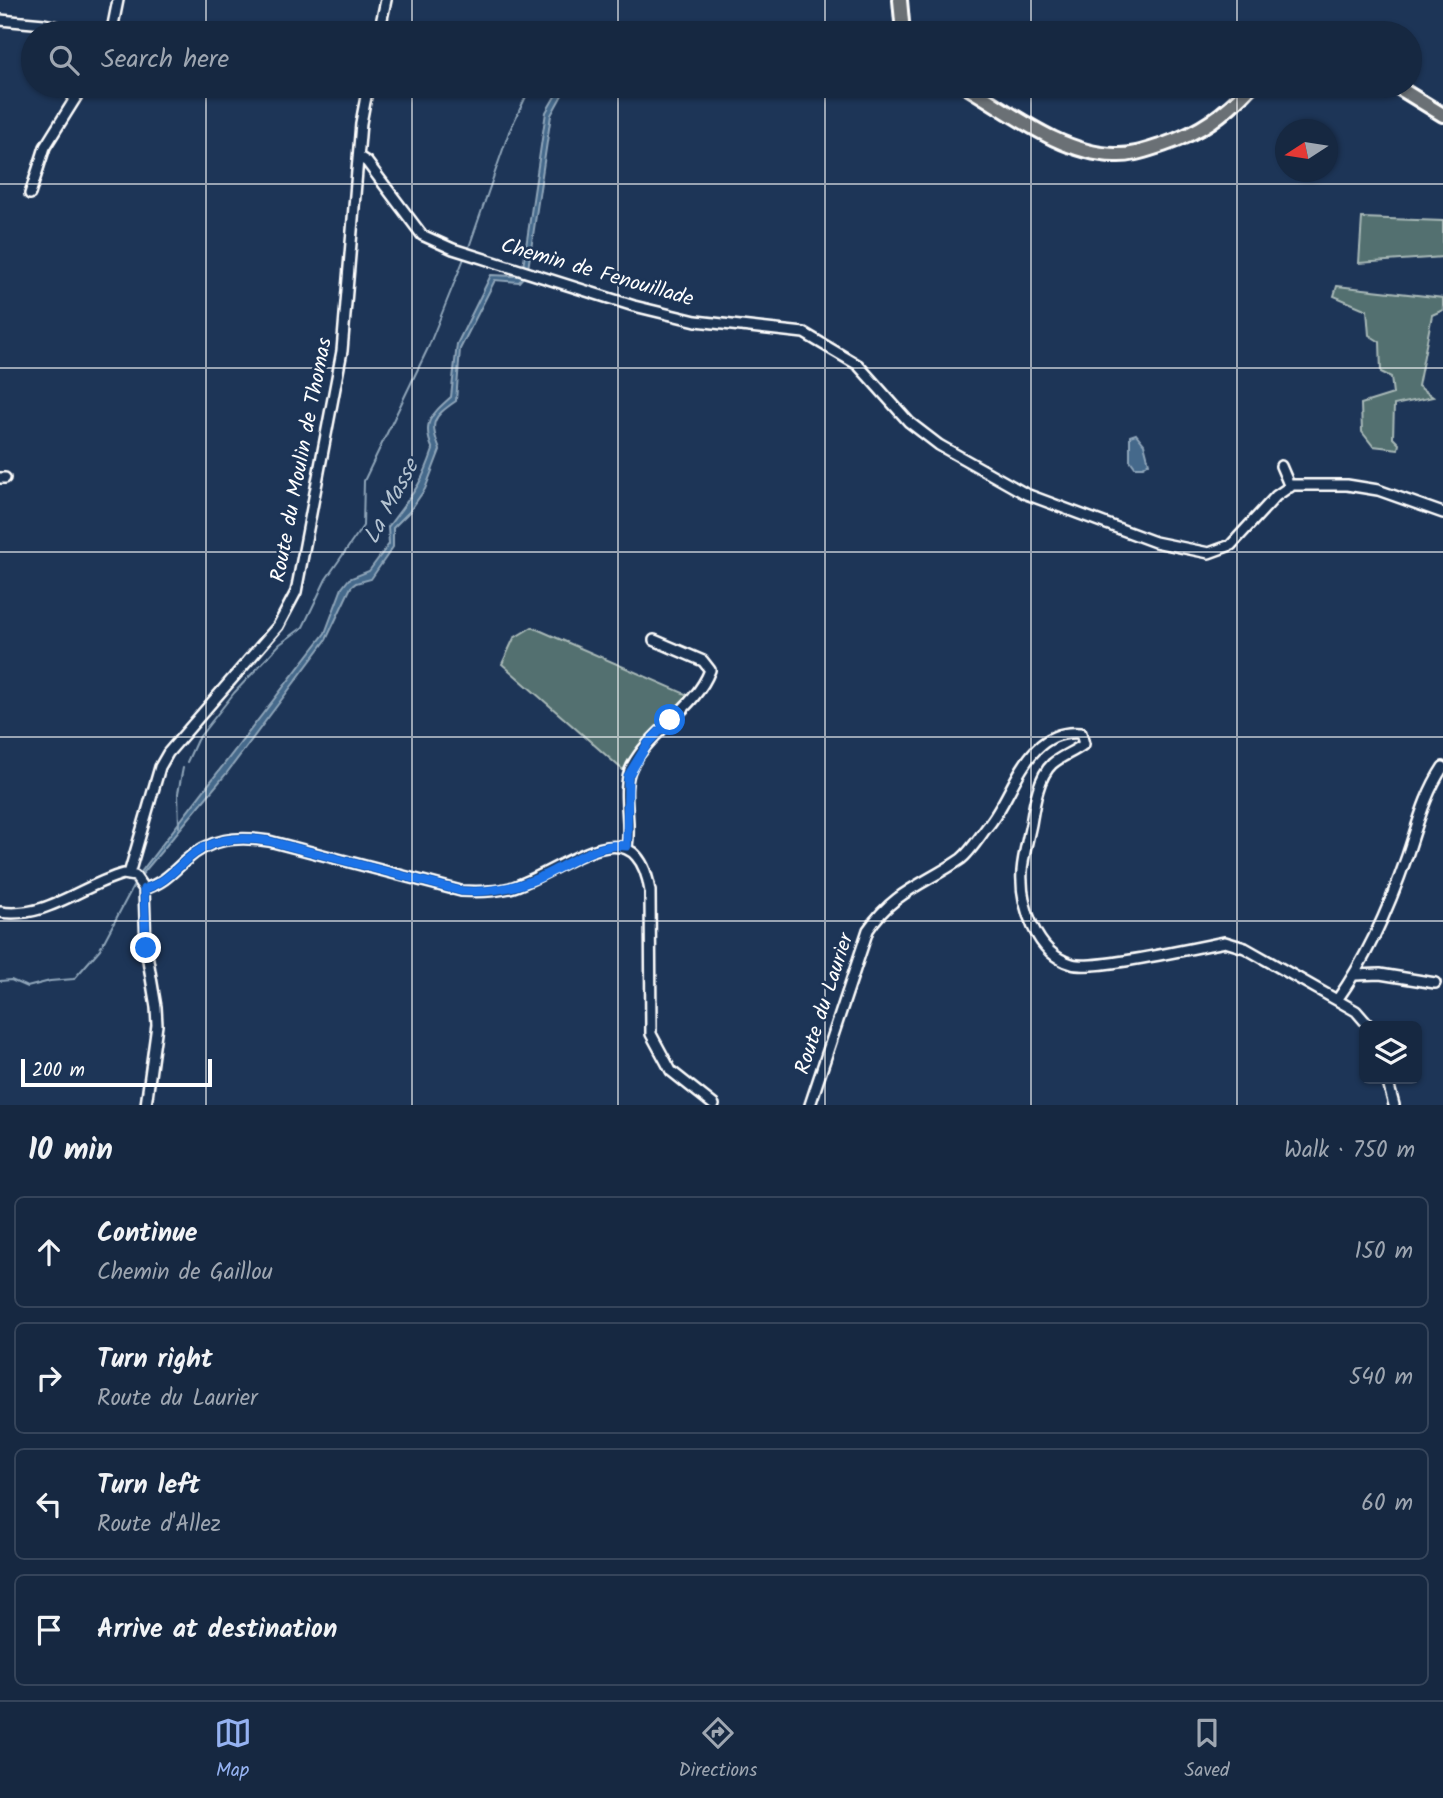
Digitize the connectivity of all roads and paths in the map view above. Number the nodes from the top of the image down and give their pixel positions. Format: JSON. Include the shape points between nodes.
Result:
{"nodes":[{"id":1,"x":118,"y":0,"type":"edge"},
{"id":2,"x":386,"y":0,"type":"edge"},
{"id":3,"x":900,"y":0,"type":"edge"},
{"id":4,"x":0,"y":20,"type":"edge"},
{"id":5,"x":114,"y":21,"type":"edge"},
{"id":6,"x":382,"y":21,"type":"edge"},
{"id":7,"x":902,"y":21,"type":"edge"},
{"id":8,"x":21,"y":22,"type":"edge"},
{"id":9,"x":76,"y":98,"type":"edge"},
{"id":10,"x":366,"y":98,"type":"edge"},
{"id":11,"x":986,"y":98,"type":"edge"},
{"id":12,"x":1240,"y":98,"type":"edge"},
{"id":13,"x":1412,"y":98,"type":"edge"},
{"id":14,"x":1443,"y":115,"type":"edge"},
{"id":15,"x":359,"y":157,"type":"junction"},
{"id":16,"x":30,"y":194,"type":"dead end"},
{"id":17,"x":1281,"y":466,"type":"dead end"},
{"id":18,"x":1290,"y":487,"type":"junction"},
{"id":19,"x":1443,"y":513,"type":"edge"},
{"id":20,"x":654,"y":640,"type":"dead end"},
{"id":21,"x":1443,"y":767,"type":"edge"},
{"id":22,"x":627,"y":846,"type":"junction"},
{"id":23,"x":137,"y":880,"type":"junction"},
{"id":24,"x":0,"y":912,"type":"edge"},
{"id":25,"x":1355,"y":975,"type":"junction"},
{"id":26,"x":1435,"y":983,"type":"dead end"},
{"id":27,"x":1337,"y":1000,"type":"junction"},
{"id":28,"x":1365,"y":1021,"type":"edge"},
{"id":29,"x":1388,"y":1084,"type":"edge"},
{"id":30,"x":146,"y":1105,"type":"edge"},
{"id":31,"x":714,"y":1105,"type":"edge"},
{"id":32,"x":810,"y":1105,"type":"edge"},
{"id":33,"x":1394,"y":1105,"type":"edge"}],
"edges":[{"from":1,"to":5,"type":"street"},
{"from":2,"to":6,"type":"street"},
{"from":3,"to":7,"type":"main road"},
{"from":4,"to":8,"type":"street"},
{"from":9,"to":16,"type":"street","via":[[45,147]]},
{"from":10,"to":15,"type":"street","name":"Route du Moulin de Thomas"},
{"from":11,"to":12,"type":"main road","via":[[1049,135],[1090,152],[1116,155],[1138,153],[1204,129]]},
{"from":13,"to":14,"type":"main road"},
{"from":15,"to":18,"type":"street","name":"Chemin de Fenouillade","via":[[368,162],[422,235],[453,250],[696,321],[804,334],[858,365],[909,422],[939,446],[1026,494],[1155,542],[1209,553],[1231,545]]},
{"from":15,"to":23,"type":"street","name":"Route du Moulin de Thomas","via":[[342,351],[296,592],[278,626],[160,767]]},
{"from":17,"to":18,"type":"street"},
{"from":18,"to":19,"type":"street","via":[[1347,485],[1378,490]]},
{"from":20,"to":22,"type":"street","via":[[703,661],[710,670],[633,765],[627,785]]},
{"from":21,"to":25,"type":"street","via":[[1423,800],[1407,857]]},
{"from":22,"to":23,"type":"street","via":[[582,855],[538,878],[485,892],[461,891],[242,837],[205,846],[166,879]]},
{"from":22,"to":31,"type":"street","via":[[647,868],[650,891],[651,1034],[671,1071]]},
{"from":23,"to":24,"type":"street","via":[[117,876],[48,908]]},
{"from":23,"to":30,"type":"street","name":"Route du Moulin de Thomas","via":[[157,1024]]},
{"from":25,"to":26,"type":"street"},
{"from":25,"to":27,"type":"street"},
{"from":27,"to":28,"type":"street","name":"Route du Laurier"},
{"from":27,"to":32,"type":"street","name":"Route du Laurier","via":[[1245,948],[1225,942],[1096,964],[1073,965],[1057,958],[1027,917],[1022,872],[1042,781],[1052,765],[1084,744],[1081,733],[1067,732],[1048,741],[1020,769],[992,821],[962,858],[905,891],[881,911],[868,930]]},
{"from":29,"to":33,"type":"street"}]}
